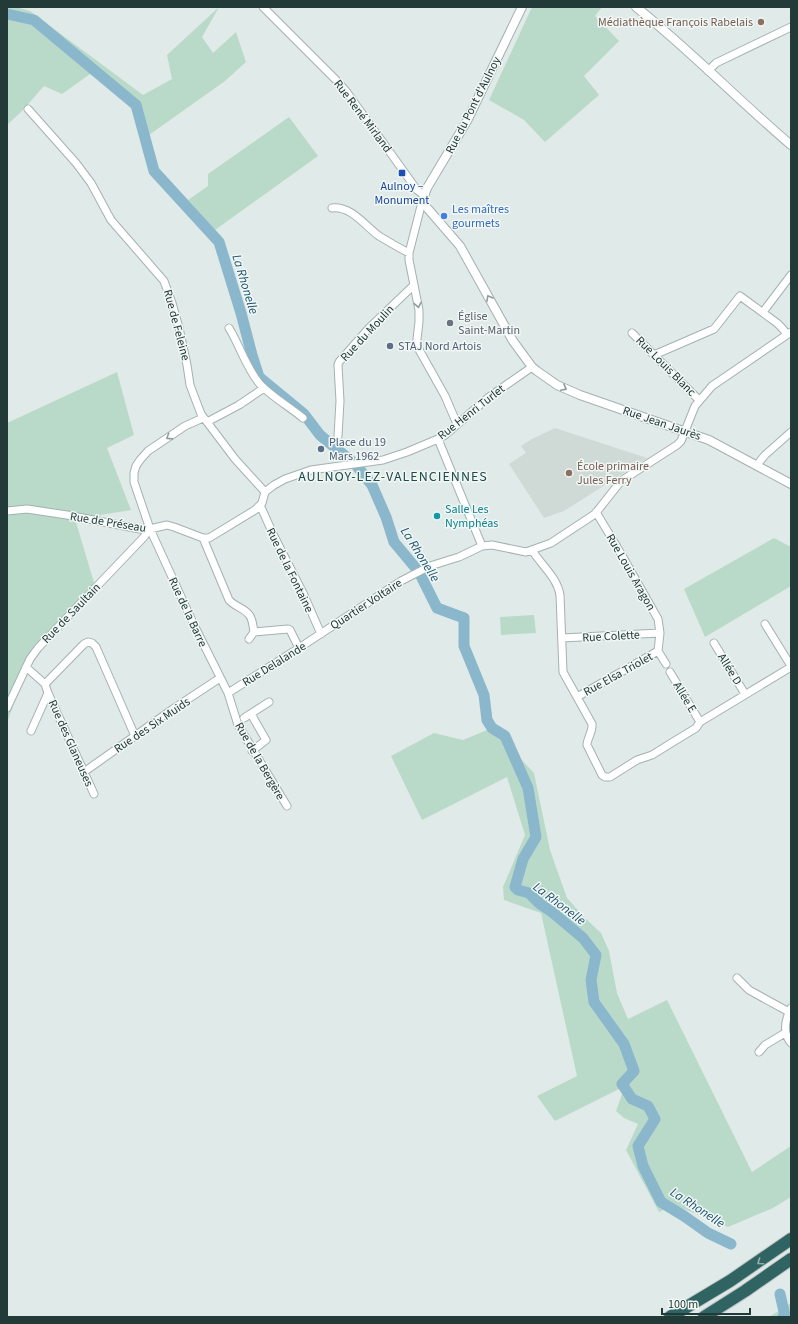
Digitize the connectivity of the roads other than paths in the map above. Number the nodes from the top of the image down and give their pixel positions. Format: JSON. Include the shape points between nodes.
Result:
{"nodes":[{"id":1,"x":263,"y":7,"type":"edge"},
{"id":2,"x":522,"y":7,"type":"edge"},
{"id":3,"x":636,"y":7,"type":"edge"},
{"id":4,"x":791,"y":27,"type":"edge"},
{"id":5,"x":708,"y":71,"type":"junction"},
{"id":6,"x":28,"y":108,"type":"dead end"},
{"id":7,"x":791,"y":145,"type":"edge"},
{"id":8,"x":423,"y":198,"type":"junction"},
{"id":9,"x":332,"y":208,"type":"dead end"},
{"id":10,"x":409,"y":253,"type":"junction"},
{"id":11,"x":791,"y":275,"type":"edge"},
{"id":12,"x":414,"y":285,"type":"junction"},
{"id":13,"x":763,"y":312,"type":"junction"},
{"id":14,"x":229,"y":328,"type":"dead end"},
{"id":15,"x":632,"y":333,"type":"dead end"},
{"id":16,"x":789,"y":333,"type":"edge"},
{"id":17,"x":654,"y":355,"type":"junction"},
{"id":18,"x":532,"y":367,"type":"junction"},
{"id":19,"x":264,"y":388,"type":"junction"},
{"id":20,"x":699,"y":400,"type":"junction"},
{"id":21,"x":303,"y":418,"type":"dead end"},
{"id":22,"x":205,"y":420,"type":"junction"},
{"id":23,"x":457,"y":424,"type":"junction"},
{"id":24,"x":685,"y":431,"type":"junction"},
{"id":25,"x":791,"y":432,"type":"edge"},
{"id":26,"x":338,"y":436,"type":"dead end"},
{"id":27,"x":438,"y":439,"type":"junction"},
{"id":28,"x":757,"y":465,"type":"junction"},
{"id":29,"x":791,"y":484,"type":"edge"},
{"id":30,"x":265,"y":492,"type":"junction"},
{"id":31,"x":260,"y":505,"type":"junction"},
{"id":32,"x":7,"y":511,"type":"edge"},
{"id":33,"x":596,"y":512,"type":"junction"},
{"id":34,"x":150,"y":529,"type":"junction"},
{"id":35,"x":203,"y":538,"type":"junction"},
{"id":36,"x":482,"y":546,"type":"junction"},
{"id":37,"x":532,"y":550,"type":"junction"},
{"id":38,"x":765,"y":624,"type":"dead end"},
{"id":39,"x":254,"y":632,"type":"junction"},
{"id":40,"x":660,"y":633,"type":"junction"},
{"id":41,"x":321,"y":634,"type":"junction"},
{"id":42,"x":562,"y":638,"type":"junction"},
{"id":43,"x":249,"y":639,"type":"dead end"},
{"id":44,"x":714,"y":643,"type":"dead end"},
{"id":45,"x":299,"y":648,"type":"junction"},
{"id":46,"x":658,"y":652,"type":"junction"},
{"id":47,"x":666,"y":664,"type":"dead end"},
{"id":48,"x":791,"y":666,"type":"edge"},
{"id":49,"x":26,"y":667,"type":"junction"},
{"id":50,"x":670,"y":672,"type":"dead end"},
{"id":51,"x":220,"y":678,"type":"junction"},
{"id":52,"x":45,"y":684,"type":"junction"},
{"id":53,"x":48,"y":692,"type":"junction"},
{"id":54,"x":228,"y":693,"type":"junction"},
{"id":55,"x":745,"y":694,"type":"junction"},
{"id":56,"x":577,"y":697,"type":"junction"},
{"id":57,"x":269,"y":702,"type":"dead end"},
{"id":58,"x":7,"y":708,"type":"edge"},
{"id":59,"x":251,"y":714,"type":"junction"},
{"id":60,"x":244,"y":718,"type":"dead end"},
{"id":61,"x":700,"y":722,"type":"junction"},
{"id":62,"x":31,"y":731,"type":"dead end"},
{"id":63,"x":135,"y":736,"type":"junction"},
{"id":64,"x":252,"y":751,"type":"junction"},
{"id":65,"x":84,"y":772,"type":"junction"},
{"id":66,"x":94,"y":794,"type":"dead end"},
{"id":67,"x":287,"y":806,"type":"dead end"},
{"id":68,"x":738,"y":978,"type":"dead end"},
{"id":69,"x":790,"y":1010,"type":"edge"},
{"id":70,"x":785,"y":1033,"type":"junction"},
{"id":71,"x":791,"y":1043,"type":"edge"},
{"id":72,"x":759,"y":1052,"type":"dead end"},
{"id":73,"x":791,"y":1239,"type":"edge"},
{"id":74,"x":791,"y":1259,"type":"edge"},
{"id":75,"x":706,"y":1316,"type":"edge"},
{"id":76,"x":670,"y":1317,"type":"edge"}],
"edges":[{"from":1,"to":8,"type":"street","name":"Rue René Mirland","via":[[339,84]]},
{"from":2,"to":8,"type":"street","name":"Rue du Pont d'Aulnoy","via":[[467,121]]},
{"from":3,"to":5,"type":"street"},
{"from":4,"to":5,"type":"street","via":[[716,63]]},
{"from":5,"to":7,"type":"street"},
{"from":6,"to":22,"type":"street","name":"Rue de Feleine","via":[[81,169],[113,222],[164,280],[181,336],[190,385]]},
{"from":8,"to":10,"type":"street"},
{"from":18,"to":8,"type":"street","name":"Rue René Mirland","one_way":true,"via":[[502,322],[460,246]]},
{"from":9,"to":10,"type":"street","via":[[352,213],[380,236]]},
{"from":10,"to":12,"type":"street"},
{"from":11,"to":13,"type":"street"},
{"from":12,"to":23,"type":"street","one_way":true,"via":[[419,313],[417,346],[445,396]]},
{"from":12,"to":26,"type":"street","name":"Rue du Moulin","via":[[367,330],[338,363]]},
{"from":13,"to":16,"type":"street"},
{"from":13,"to":17,"type":"street","via":[[740,296],[714,329]]},
{"from":14,"to":19,"type":"street","via":[[248,365]]},
{"from":15,"to":17,"type":"street","name":"Rue Louis Blanc"},
{"from":16,"to":20,"type":"street","via":[[720,379]]},
{"from":17,"to":20,"type":"street","name":"Rue Louis Blanc"},
{"from":18,"to":23,"type":"street","name":"Rue Henri Turlet","via":[[492,394]]},
{"from":18,"to":24,"type":"street","name":"Rue Jean Jaurès","one_way":true,"via":[[575,394]]},
{"from":19,"to":21,"type":"street"},
{"from":19,"to":22,"type":"street","via":[[238,405]]},
{"from":20,"to":24,"type":"street"},
{"from":22,"to":30,"type":"street","name":"Rue de Feleine"},
{"from":22,"to":34,"type":"street","one_way":true,"via":[[185,426],[151,448],[136,466],[134,482]]},
{"from":23,"to":27,"type":"street","name":"Rue Henri Turlet"},
{"from":24,"to":28,"type":"street","name":"Rue Jean Jaurès","via":[[709,440]]},
{"from":24,"to":33,"type":"street","via":[[678,445],[619,482]]},
{"from":25,"to":28,"type":"street"},
{"from":27,"to":30,"type":"street","name":"Rue Henri Turlet","via":[[380,461],[301,472],[277,483]]},
{"from":27,"to":36,"type":"street"},
{"from":28,"to":29,"type":"street","name":"Rue Jean Jaurès"},
{"from":30,"to":31,"type":"street"},
{"from":31,"to":35,"type":"street","via":[[210,537]]},
{"from":31,"to":41,"type":"street","name":"Rue de la Fontaine"},
{"from":32,"to":34,"type":"street","name":"Rue de Préseau","via":[[27,509]]},
{"from":33,"to":37,"type":"street","via":[[551,543]]},
{"from":33,"to":40,"type":"street","name":"Rue Louis Aragon","via":[[657,617]]},
{"from":34,"to":35,"type":"street","name":"Rue de Préseau","via":[[171,526]]},
{"from":34,"to":49,"type":"street","name":"Rue de Saultain","via":[[44,640]]},
{"from":34,"to":51,"type":"street","name":"Rue de la Barre"},
{"from":35,"to":39,"type":"street","via":[[229,600],[247,612]]},
{"from":36,"to":37,"type":"street"},
{"from":36,"to":41,"type":"street","name":"Quartier Voltaire","via":[[411,576]]},
{"from":37,"to":42,"type":"street","via":[[548,570],[558,589]]},
{"from":38,"to":48,"type":"street"},
{"from":39,"to":43,"type":"street"},
{"from":39,"to":45,"type":"street","via":[[288,629]]},
{"from":40,"to":42,"type":"street","name":"Rue Colette"},
{"from":40,"to":46,"type":"street","name":"Rue Elsa Triolet"},
{"from":41,"to":45,"type":"street","name":"Rue Delalande"},
{"from":42,"to":56,"type":"street","via":[[563,672]]},
{"from":44,"to":55,"type":"street","name":"Allée D"},
{"from":45,"to":54,"type":"street","name":"Rue Delalande"},
{"from":46,"to":47,"type":"street","name":"Rue Elsa Triolet"},
{"from":46,"to":56,"type":"street","name":"Rue Elsa Triolet"},
{"from":48,"to":55,"type":"street"},
{"from":49,"to":52,"type":"street"},
{"from":49,"to":58,"type":"street","name":"Rue de Saultain"},
{"from":50,"to":61,"type":"street","name":"Allée E"},
{"from":51,"to":54,"type":"street","name":"Rue de la Barre"},
{"from":51,"to":63,"type":"street","name":"Rue des Six Muids"},
{"from":52,"to":53,"type":"street","name":"Rue des Glaneuses"},
{"from":52,"to":63,"type":"street","via":[[84,644],[90,642],[96,648]]},
{"from":53,"to":62,"type":"street"},
{"from":53,"to":65,"type":"street","name":"Rue des Glaneuses"},
{"from":54,"to":64,"type":"street","name":"Rue de la Bergère","via":[[236,722]]},
{"from":55,"to":61,"type":"street"},
{"from":56,"to":61,"type":"street","via":[[592,724],[587,746],[606,778],[652,755],[696,728]]},
{"from":57,"to":59,"type":"street"},
{"from":59,"to":60,"type":"street"},
{"from":59,"to":64,"type":"street","via":[[266,740]]},
{"from":63,"to":65,"type":"street","name":"Rue des Six Muids"},
{"from":64,"to":67,"type":"street","name":"Rue de la Bergère"},
{"from":65,"to":66,"type":"street","name":"Rue des Glaneuses"},
{"from":68,"to":69,"type":"street","via":[[749,990]]},
{"from":69,"to":70,"type":"street"},
{"from":70,"to":71,"type":"street"},
{"from":70,"to":72,"type":"street"},
{"from":73,"to":76,"type":"highway","one_way":true,"via":[[739,1276]]},
{"from":74,"to":75,"type":"highway"}]}
